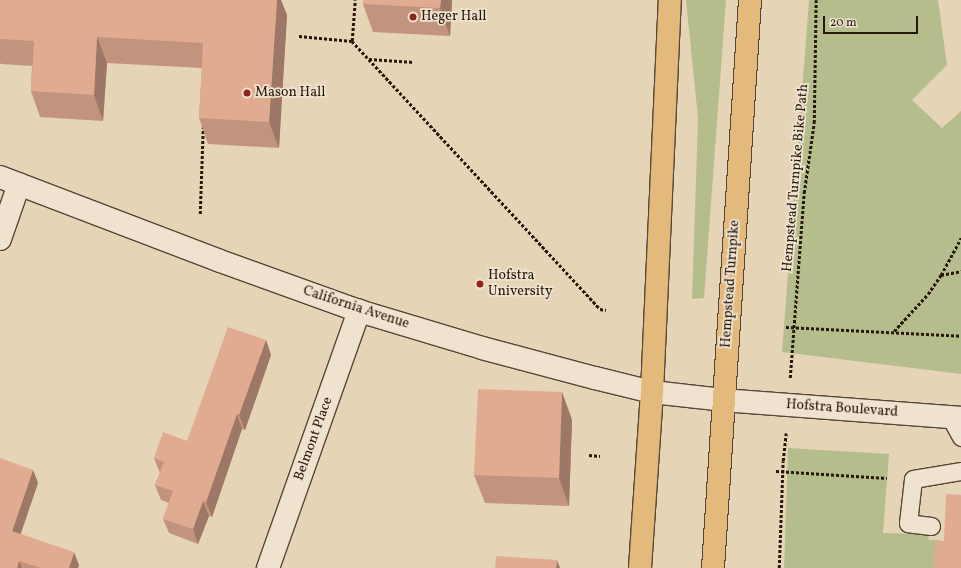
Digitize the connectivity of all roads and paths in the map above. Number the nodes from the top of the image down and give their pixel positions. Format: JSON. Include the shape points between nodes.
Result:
{"nodes":[{"id":1,"x":355,"y":0,"type":"edge"},
{"id":2,"x":670,"y":0,"type":"edge"},
{"id":3,"x":750,"y":0,"type":"edge"},
{"id":4,"x":816,"y":0,"type":"edge"},
{"id":5,"x":299,"y":36,"type":"dead end"},
{"id":6,"x":352,"y":40,"type":"junction"},
{"id":7,"x":369,"y":59,"type":"junction"},
{"id":8,"x":414,"y":62,"type":"dead end"},
{"id":9,"x":203,"y":122,"type":"edge"},
{"id":10,"x":10,"y":180,"type":"edge"},
{"id":11,"x":200,"y":214,"type":"dead end"},
{"id":12,"x":961,"y":238,"type":"edge"},
{"id":13,"x":0,"y":239,"type":"edge"},
{"id":14,"x":961,"y":272,"type":"edge"},
{"id":15,"x":941,"y":275,"type":"junction"},
{"id":16,"x":606,"y":310,"type":"dead end"},
{"id":17,"x":359,"y":311,"type":"junction"},
{"id":18,"x":786,"y":327,"type":"dead end"},
{"id":19,"x":794,"y":327,"type":"junction"},
{"id":20,"x":893,"y":331,"type":"junction"},
{"id":21,"x":961,"y":336,"type":"edge"},
{"id":22,"x":792,"y":358,"type":"dead end"},
{"id":23,"x":652,"y":392,"type":"junction"},
{"id":24,"x":723,"y":400,"type":"junction"},
{"id":25,"x":956,"y":418,"type":"edge"},
{"id":26,"x":961,"y":437,"type":"edge"},
{"id":27,"x":786,"y":445,"type":"dead end"},
{"id":28,"x":589,"y":455,"type":"dead end"},
{"id":29,"x":600,"y":456,"type":"dead end"},
{"id":30,"x":776,"y":471,"type":"dead end"},
{"id":31,"x":961,"y":471,"type":"edge"},
{"id":32,"x":783,"y":472,"type":"junction"},
{"id":33,"x":914,"y":479,"type":"junction"},
{"id":34,"x":931,"y":526,"type":"dead end"},
{"id":35,"x":268,"y":568,"type":"edge"},
{"id":36,"x":640,"y":568,"type":"edge"},
{"id":37,"x":713,"y":568,"type":"edge"},
{"id":38,"x":779,"y":568,"type":"edge"}],
"edges":[{"from":1,"to":6,"type":"path"},
{"from":2,"to":23,"type":"main road"},
{"from":3,"to":24,"type":"main road","name":"Hempstead Turnpike"},
{"from":4,"to":19,"type":"path","name":"Hempstead Turnpike Bike Path","via":[[814,123],[804,193]]},
{"from":5,"to":6,"type":"path"},
{"from":6,"to":7,"type":"path"},
{"from":7,"to":8,"type":"path"},
{"from":7,"to":16,"type":"path","via":[[600,309]]},
{"from":9,"to":11,"type":"path"},
{"from":10,"to":13,"type":"street"},
{"from":10,"to":17,"type":"street","name":"California Avenue","via":[[220,262]]},
{"from":12,"to":15,"type":"path"},
{"from":14,"to":15,"type":"path"},
{"from":15,"to":20,"type":"path","via":[[924,299]]},
{"from":17,"to":23,"type":"street","name":"California Avenue","via":[[482,348]]},
{"from":17,"to":35,"type":"street","name":"Belmont Place"},
{"from":18,"to":19,"type":"path"},
{"from":19,"to":20,"type":"path"},
{"from":19,"to":22,"type":"path","name":"Hempstead Turnpike Bike Path"},
{"from":20,"to":21,"type":"path"},
{"from":23,"to":24,"type":"street","name":"California Avenue"},
{"from":23,"to":36,"type":"main road"},
{"from":24,"to":25,"type":"street","name":"Hofstra Boulevard"},
{"from":24,"to":37,"type":"main road","name":"Hempstead Turnpike"},
{"from":25,"to":26,"type":"lane"},
{"from":27,"to":32,"type":"path"},
{"from":28,"to":29,"type":"path"},
{"from":30,"to":32,"type":"path"},
{"from":31,"to":33,"type":"lane"},
{"from":32,"to":33,"type":"path"},
{"from":32,"to":38,"type":"path"},
{"from":33,"to":34,"type":"lane","via":[[908,523]]}]}
